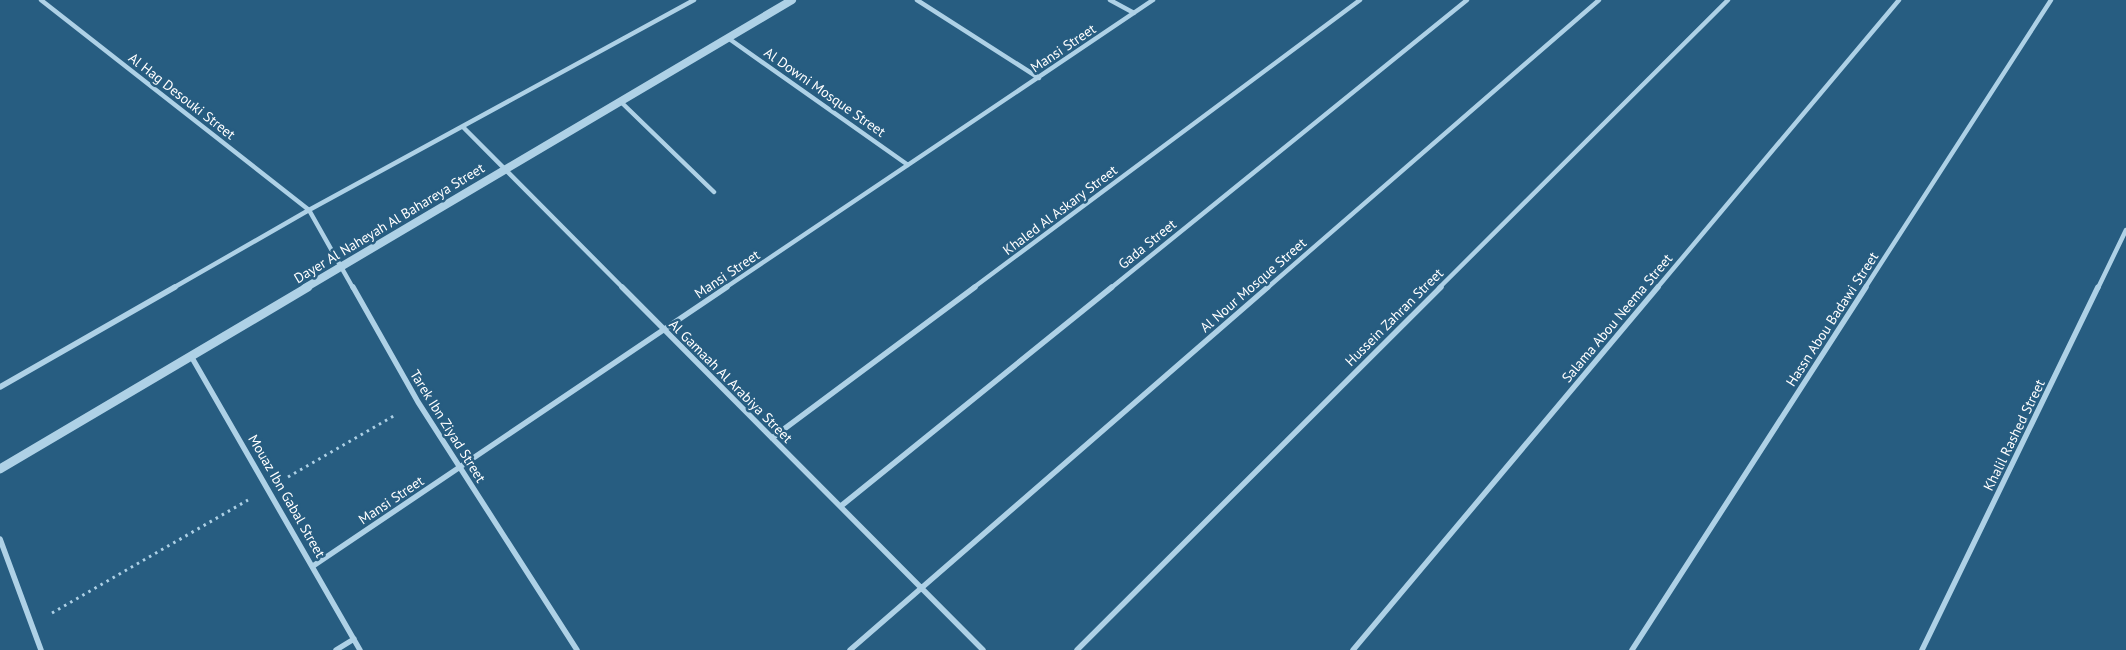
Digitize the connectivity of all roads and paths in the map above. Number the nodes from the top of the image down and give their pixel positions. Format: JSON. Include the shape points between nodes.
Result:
{"nodes":[{"id":1,"x":41,"y":0,"type":"edge"},
{"id":2,"x":694,"y":0,"type":"edge"},
{"id":3,"x":792,"y":0,"type":"edge"},
{"id":4,"x":917,"y":0,"type":"edge"},
{"id":5,"x":1110,"y":0,"type":"edge"},
{"id":6,"x":1153,"y":0,"type":"edge"},
{"id":7,"x":1360,"y":0,"type":"edge"},
{"id":8,"x":1467,"y":0,"type":"edge"},
{"id":9,"x":1599,"y":0,"type":"edge"},
{"id":10,"x":1728,"y":0,"type":"edge"},
{"id":11,"x":1899,"y":0,"type":"edge"},
{"id":12,"x":2051,"y":0,"type":"edge"},
{"id":13,"x":1134,"y":13,"type":"junction"},
{"id":14,"x":728,"y":38,"type":"junction"},
{"id":15,"x":1038,"y":78,"type":"junction"},
{"id":16,"x":621,"y":102,"type":"junction"},
{"id":17,"x":462,"y":127,"type":"junction"},
{"id":18,"x":908,"y":166,"type":"junction"},
{"id":19,"x":505,"y":170,"type":"junction"},
{"id":20,"x":714,"y":192,"type":"dead end"},
{"id":21,"x":309,"y":210,"type":"junction"},
{"id":22,"x":2126,"y":230,"type":"edge"},
{"id":23,"x":342,"y":267,"type":"junction"},
{"id":24,"x":664,"y":330,"type":"junction"},
{"id":25,"x":190,"y":356,"type":"junction"},
{"id":26,"x":0,"y":387,"type":"edge"},
{"id":27,"x":418,"y":402,"type":"junction"},
{"id":28,"x":772,"y":438,"type":"junction"},
{"id":29,"x":460,"y":467,"type":"junction"},
{"id":30,"x":0,"y":468,"type":"edge"},
{"id":31,"x":268,"y":488,"type":"junction"},
{"id":32,"x":841,"y":506,"type":"junction"},
{"id":33,"x":0,"y":539,"type":"edge"},
{"id":34,"x":313,"y":566,"type":"junction"},
{"id":35,"x":921,"y":588,"type":"junction"},
{"id":36,"x":32,"y":625,"type":"junction"},
{"id":37,"x":354,"y":639,"type":"junction"},
{"id":38,"x":41,"y":650,"type":"edge"},
{"id":39,"x":336,"y":650,"type":"edge"},
{"id":40,"x":360,"y":650,"type":"edge"},
{"id":41,"x":577,"y":650,"type":"edge"},
{"id":42,"x":850,"y":650,"type":"edge"},
{"id":43,"x":983,"y":650,"type":"edge"},
{"id":44,"x":1076,"y":650,"type":"edge"},
{"id":45,"x":1353,"y":650,"type":"edge"},
{"id":46,"x":1632,"y":650,"type":"edge"},
{"id":47,"x":1922,"y":650,"type":"edge"}],
"edges":[{"from":1,"to":21,"type":"street","name":"Al Hag Desouki Street"},
{"from":2,"to":17,"type":"street"},
{"from":3,"to":14,"type":"street","name":"Dayer Al Naheyah Al Bahareya Street"},
{"from":4,"to":15,"type":"street"},
{"from":5,"to":13,"type":"street"},
{"from":6,"to":13,"type":"street","name":"Mansi Street"},
{"from":7,"to":28,"type":"street","name":"Khaled Al Askary Street"},
{"from":8,"to":32,"type":"street","name":"Gada Street"},
{"from":9,"to":35,"type":"street","name":"Al Nour Mosque Street"},
{"from":10,"to":44,"type":"street","name":"Hussein Zahran Street"},
{"from":11,"to":45,"type":"street","name":"Salama Abou Neema Street"},
{"from":12,"to":46,"type":"street","name":"Hassn Abou Badawi Street"},
{"from":13,"to":15,"type":"street","name":"Mansi Street"},
{"from":14,"to":16,"type":"street","name":"Dayer Al Naheyah Al Bahareya Street"},
{"from":14,"to":18,"type":"street","name":"Al Downi Mosque Street"},
{"from":15,"to":18,"type":"street","name":"Mansi Street"},
{"from":16,"to":19,"type":"street","name":"Dayer Al Naheyah Al Bahareya Street"},
{"from":16,"to":20,"type":"street"},
{"from":17,"to":19,"type":"street","name":"Al Gamaah Al Arabiya Street"},
{"from":17,"to":21,"type":"street"},
{"from":18,"to":24,"type":"street","name":"Mansi Street"},
{"from":19,"to":23,"type":"street","name":"Dayer Al Naheyah Al Bahareya Street"},
{"from":19,"to":24,"type":"street","name":"Al Gamaah Al Arabiya Street"},
{"from":21,"to":23,"type":"street","name":"Tarek Ibn Ziyad Street"},
{"from":21,"to":26,"type":"street"},
{"from":22,"to":47,"type":"street","name":"Khalil Rashed Street"},
{"from":23,"to":25,"type":"street","name":"Dayer Al Naheyah Al Bahareya Street"},
{"from":23,"to":27,"type":"street","name":"Tarek Ibn Ziyad Street"},
{"from":24,"to":28,"type":"street","name":"Al Gamaah Al Arabiya Street"},
{"from":24,"to":29,"type":"street","name":"Mansi Street"},
{"from":25,"to":30,"type":"street","name":"Dayer Al Naheyah Al Bahareya Street"},
{"from":25,"to":31,"type":"street","name":"Mouaz Ibn Gabal Street"},
{"from":27,"to":29,"type":"street","name":"Tarek Ibn Ziyad Street"},
{"from":27,"to":31,"type":"path"},
{"from":28,"to":32,"type":"street","name":"Al Gamaah Al Arabiya Street"},
{"from":29,"to":34,"type":"street","name":"Mansi Street"},
{"from":29,"to":41,"type":"street","name":"Tarek Ibn Ziyad Street"},
{"from":31,"to":34,"type":"street","name":"Mouaz Ibn Gabal Street"},
{"from":31,"to":36,"type":"path"},
{"from":32,"to":35,"type":"street","name":"Al Gamaah Al Arabiya Street"},
{"from":33,"to":36,"type":"street"},
{"from":34,"to":37,"type":"street","name":"Mouaz Ibn Gabal Street"},
{"from":35,"to":42,"type":"street","name":"Al Nour Mosque Street"},
{"from":35,"to":43,"type":"street","name":"Al Gamaah Al Arabiya Street"},
{"from":36,"to":38,"type":"street"},
{"from":37,"to":39,"type":"street"},
{"from":37,"to":40,"type":"street","name":"Mouaz Ibn Gabal Street"}]}
